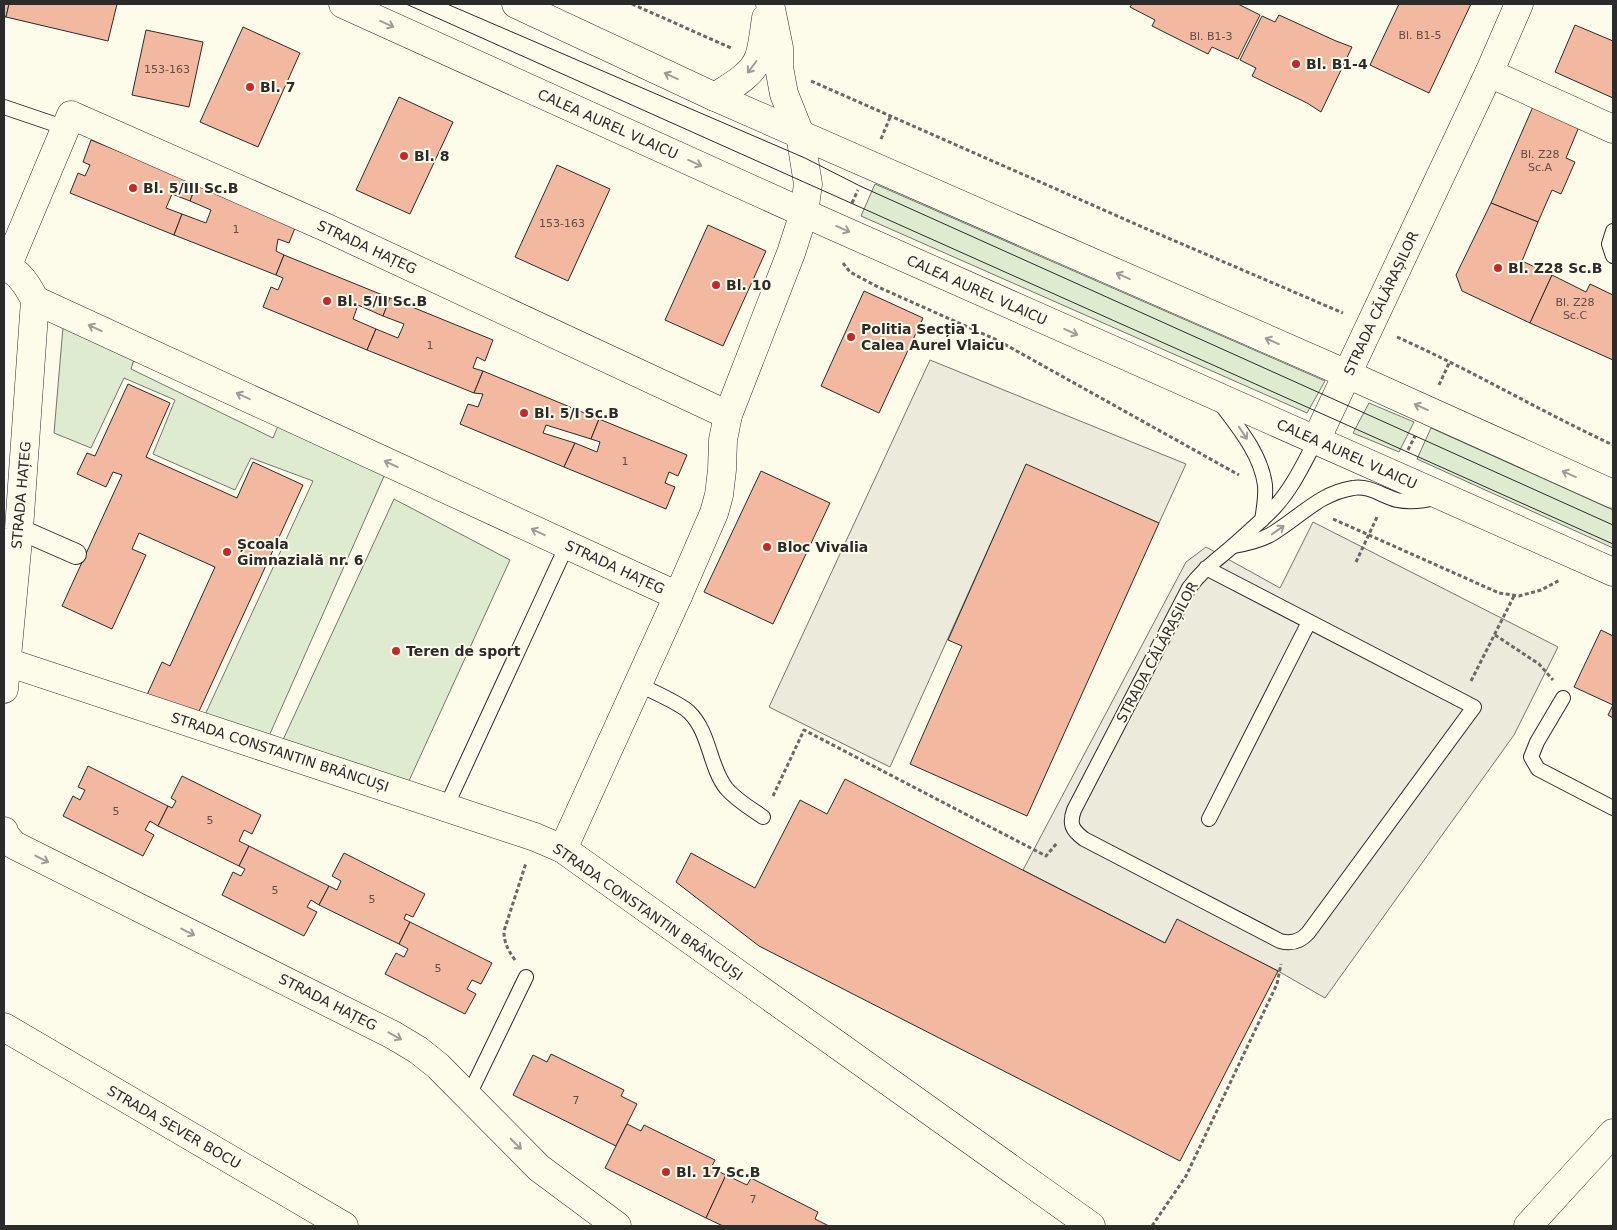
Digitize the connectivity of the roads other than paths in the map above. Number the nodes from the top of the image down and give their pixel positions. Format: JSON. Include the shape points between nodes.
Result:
{"nodes":[{"id":1,"x":343,"y":4,"type":"edge"},
{"id":2,"x":516,"y":4,"type":"edge"},
{"id":3,"x":769,"y":4,"type":"edge"},
{"id":4,"x":1516,"y":5,"type":"edge"},
{"id":5,"x":768,"y":64,"type":"junction"},
{"id":6,"x":1489,"y":73,"type":"junction"},
{"id":7,"x":715,"y":97,"type":"junction"},
{"id":8,"x":4,"y":107,"type":"edge"},
{"id":9,"x":71,"y":115,"type":"junction"},
{"id":10,"x":1613,"y":128,"type":"edge"},
{"id":11,"x":800,"y":134,"type":"junction"},
{"id":12,"x":804,"y":213,"type":"junction"},
{"id":13,"x":1613,"y":230,"type":"edge"},
{"id":14,"x":1613,"y":256,"type":"edge"},
{"id":15,"x":5,"y":266,"type":"edge"},
{"id":16,"x":35,"y":300,"type":"junction"},
{"id":17,"x":1348,"y":374,"type":"junction"},
{"id":18,"x":1213,"y":394,"type":"junction"},
{"id":19,"x":728,"y":415,"type":"junction"},
{"id":20,"x":15,"y":433,"type":"edge"},
{"id":21,"x":1316,"y":440,"type":"junction"},
{"id":22,"x":1613,"y":494,"type":"edge"},
{"id":23,"x":1441,"y":496,"type":"junction"},
{"id":24,"x":1262,"y":520,"type":"junction"},
{"id":25,"x":19,"y":529,"type":"junction"},
{"id":26,"x":567,"y":545,"type":"junction"},
{"id":27,"x":1232,"y":546,"type":"junction"},
{"id":28,"x":76,"y":554,"type":"dead end"},
{"id":29,"x":1206,"y":568,"type":"junction"},
{"id":30,"x":1604,"y":568,"type":"edge"},
{"id":31,"x":678,"y":596,"type":"junction"},
{"id":32,"x":1309,"y":622,"type":"junction"},
{"id":33,"x":5,"y":662,"type":"edge"},
{"id":34,"x":638,"y":684,"type":"junction"},
{"id":35,"x":4,"y":689,"type":"edge"},
{"id":36,"x":1563,"y":698,"type":"road end"},
{"id":37,"x":446,"y":807,"type":"junction"},
{"id":38,"x":1613,"y":808,"type":"edge"},
{"id":39,"x":763,"y":817,"type":"road end"},
{"id":40,"x":1209,"y":819,"type":"dead end"},
{"id":41,"x":4,"y":832,"type":"edge"},
{"id":42,"x":563,"y":849,"type":"junction"},
{"id":43,"x":526,"y":977,"type":"road end"},
{"id":44,"x":4,"y":1027,"type":"edge"},
{"id":45,"x":468,"y":1097,"type":"junction"},
{"id":46,"x":1613,"y":1133,"type":"edge"},
{"id":47,"x":344,"y":1226,"type":"edge"},
{"id":48,"x":617,"y":1226,"type":"edge"},
{"id":49,"x":1091,"y":1226,"type":"edge"},
{"id":50,"x":1528,"y":1226,"type":"edge"}],
"edges":[{"from":1,"to":12,"type":"street","name":"CALEA AUREL VLAICU","one_way":true},
{"from":7,"to":2,"type":"street","one_way":true},
{"from":3,"to":5,"type":"street","name":"STRADA HAȚEG","via":[[779,48]]},
{"from":4,"to":6,"type":"street","name":"STRADA CĂLĂRAȘILOR"},
{"from":5,"to":7,"type":"street","one_way":true,"via":[[750,71]]},
{"from":5,"to":11,"type":"street","name":"STRADA HAȚEG"},
{"from":6,"to":10,"type":"street"},
{"from":6,"to":17,"type":"street","name":"STRADA CĂLĂRAȘILOR"},
{"from":7,"to":11,"type":"street"},
{"from":8,"to":9,"type":"lane","via":[[57,125]]},
{"from":9,"to":15,"type":"street"},
{"from":9,"to":19,"type":"street","name":"STRADA HAȚEG","via":[[325,226]]},
{"from":11,"to":12,"type":"street","name":"STRADA HAȚEG","via":[[808,184]]},
{"from":17,"to":11,"type":"street","one_way":true},
{"from":12,"to":18,"type":"street","name":"CALEA AUREL VLAICU","one_way":true},
{"from":12,"to":19,"type":"street","name":"STRADA HAȚEG"},
{"from":13,"to":14,"type":"lane","via":[[1609,244]]},
{"from":15,"to":16,"type":"street","via":[[27,285]]},
{"from":16,"to":20,"type":"street","name":"STRADA HAȚEG"},
{"from":26,"to":16,"type":"street","name":"STRADA HAȚEG","one_way":true},
{"from":17,"to":21,"type":"street","name":"STRADA CĂLĂRAȘILOR"},
{"from":22,"to":17,"type":"street","one_way":true},
{"from":18,"to":21,"type":"street","name":"CALEA AUREL VLAICU"},
{"from":18,"to":24,"type":"lane","one_way":true,"via":[[1249,443],[1258,462],[1265,489]]},
{"from":19,"to":31,"type":"street","name":"STRADA HAȚEG","via":[[714,514]]},
{"from":20,"to":25,"type":"street","name":"STRADA HAȚEG"},
{"from":21,"to":23,"type":"street","name":"CALEA AUREL VLAICU"},
{"from":21,"to":24,"type":"lane","name":"STRADA CĂLĂRAȘILOR","via":[[1291,487]]},
{"from":27,"to":23,"type":"lane","one_way":true,"via":[[1270,535],[1321,499],[1354,487],[1411,502]]},
{"from":23,"to":30,"type":"street","name":"CALEA AUREL VLAICU"},
{"from":24,"to":27,"type":"lane","name":"STRADA CĂLĂRAȘILOR"},
{"from":25,"to":28,"type":"street"},
{"from":25,"to":33,"type":"street","name":"STRADA HAȚEG"},
{"from":26,"to":31,"type":"street","name":"STRADA HAȚEG"},
{"from":26,"to":37,"type":"lane"},
{"from":27,"to":29,"type":"lane","name":"STRADA CĂLĂRAȘILOR"},
{"from":29,"to":32,"type":"lane"},
{"from":29,"to":32,"type":"lane","name":"STRADA CĂLĂRAȘILOR","via":[[1189,588],[1090,778],[1074,810],[1072,826],[1084,840],[1285,942],[1295,942],[1308,934],[1474,707]]},
{"from":31,"to":34,"type":"street","name":"STRADA HAȚEG"},
{"from":32,"to":40,"type":"lane"},
{"from":33,"to":35,"type":"street","name":"STRADA HAȚEG"},
{"from":33,"to":37,"type":"street","name":"STRADA CONSTANTIN BRÂNCUȘI"},
{"from":34,"to":39,"type":"lane","via":[[688,710],[702,732],[726,787]]},
{"from":34,"to":42,"type":"street","name":"STRADA HAȚEG"},
{"from":36,"to":38,"type":"lane","via":[[1537,742],[1532,757],[1538,769]]},
{"from":37,"to":42,"type":"street","name":"STRADA CONSTANTIN BRÂNCUȘI","via":[[535,836]]},
{"from":41,"to":45,"type":"street","name":"STRADA HAȚEG","one_way":true,"via":[[14,845],[393,1035],[438,1066]]},
{"from":42,"to":49,"type":"street","name":"STRADA CONSTANTIN BRÂNCUȘI"},
{"from":43,"to":45,"type":"lane"},
{"from":44,"to":47,"type":"street","name":"STRADA SEVER BOCU"},
{"from":45,"to":48,"type":"street","name":"STRADA HAȚEG","one_way":true,"via":[[539,1168]]},
{"from":46,"to":50,"type":"street"}]}
